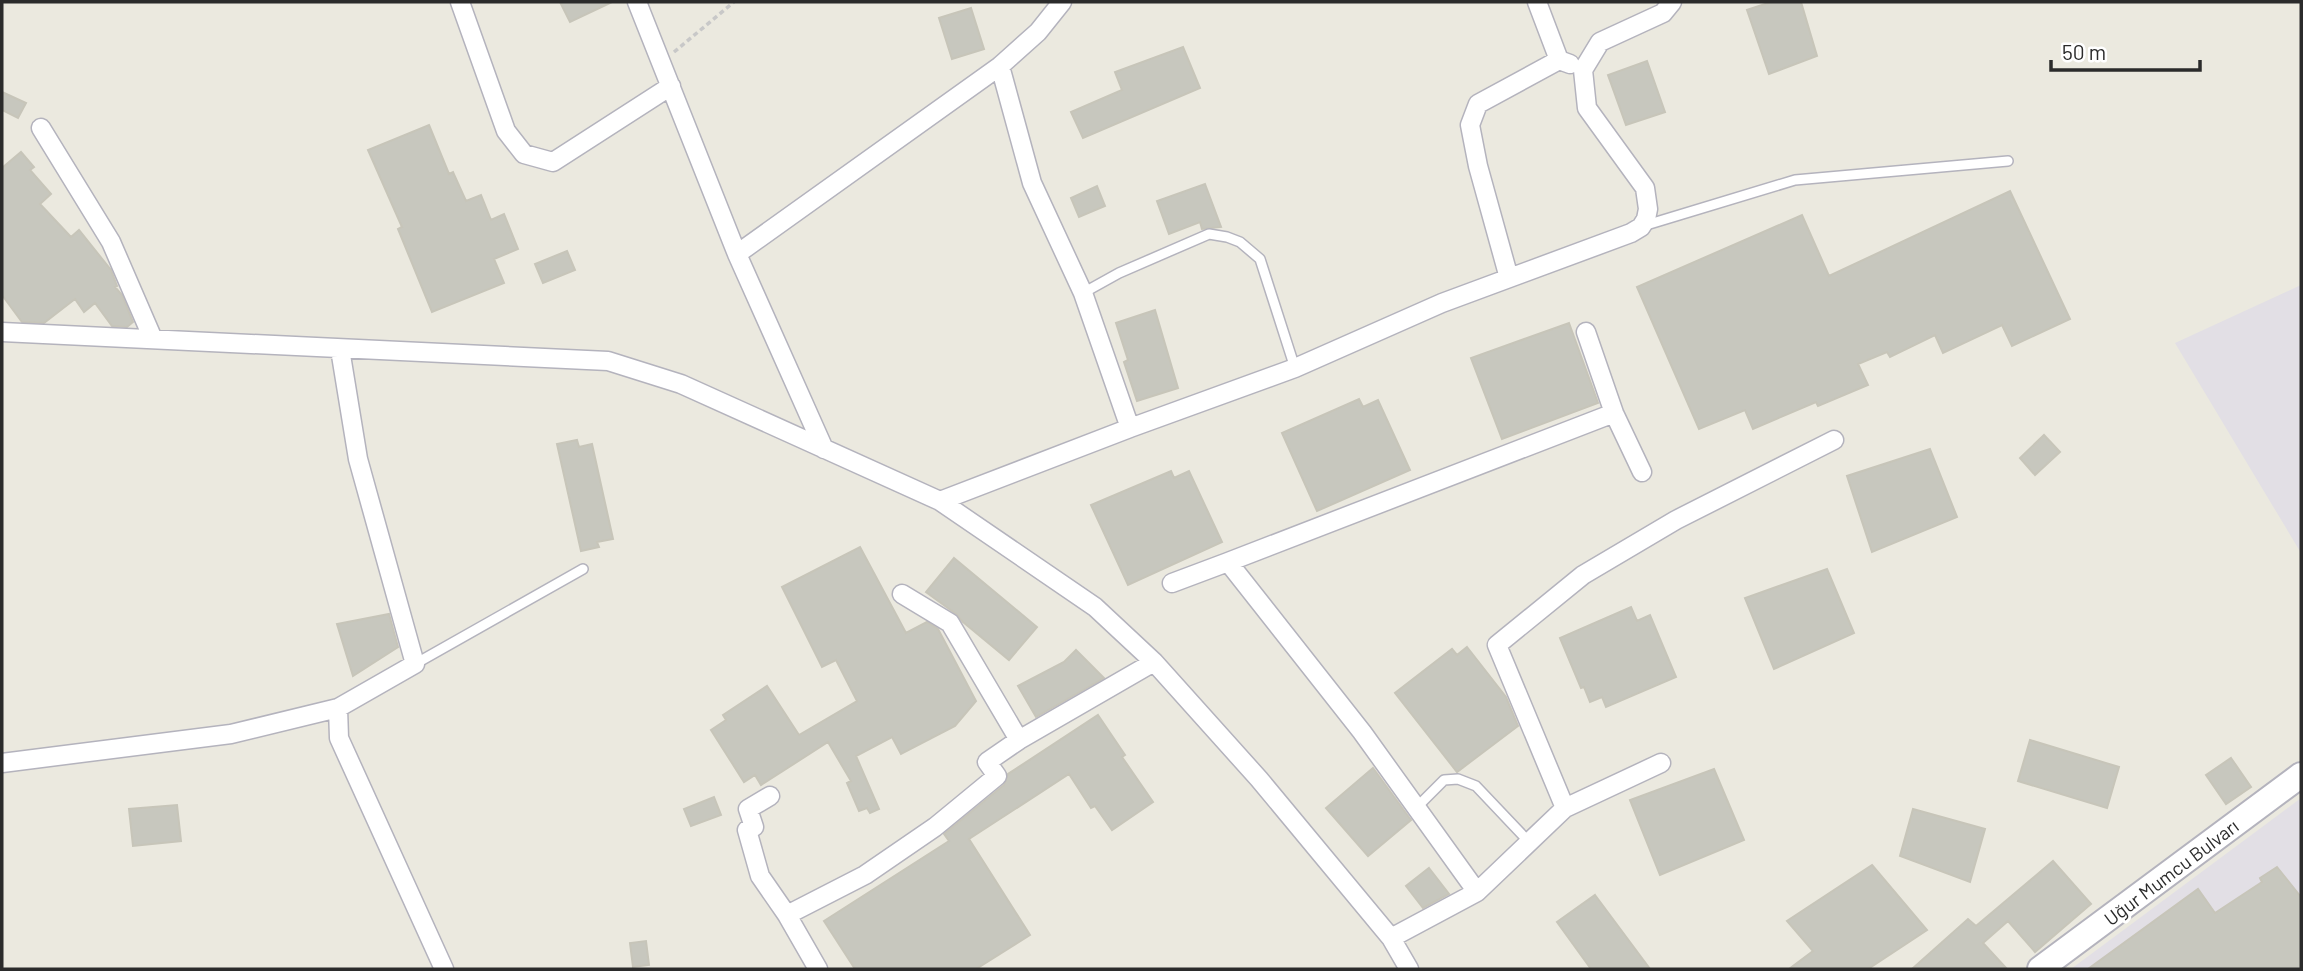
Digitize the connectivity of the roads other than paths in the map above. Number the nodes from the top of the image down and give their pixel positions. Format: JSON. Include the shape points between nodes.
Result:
{"nodes":[{"id":1,"x":460,"y":2,"type":"edge"},
{"id":2,"x":637,"y":2,"type":"edge"},
{"id":3,"x":1062,"y":2,"type":"edge"},
{"id":4,"x":1537,"y":2,"type":"edge"},
{"id":5,"x":1674,"y":3,"type":"edge"},
{"id":6,"x":1559,"y":60,"type":"junction"},
{"id":7,"x":1000,"y":66,"type":"junction"},
{"id":8,"x":1583,"y":70,"type":"junction"},
{"id":9,"x":671,"y":86,"type":"junction"},
{"id":10,"x":41,"y":128,"type":"dead end"},
{"id":11,"x":2008,"y":161,"type":"dead end"},
{"id":12,"x":1641,"y":227,"type":"junction"},
{"id":13,"x":737,"y":254,"type":"junction"},
{"id":14,"x":1509,"y":278,"type":"junction"},
{"id":15,"x":1083,"y":293,"type":"junction"},
{"id":16,"x":2,"y":332,"type":"edge"},
{"id":17,"x":1586,"y":332,"type":"dead end"},
{"id":18,"x":153,"y":339,"type":"junction"},
{"id":19,"x":341,"y":349,"type":"junction"},
{"id":20,"x":1295,"y":368,"type":"junction"},
{"id":21,"x":1614,"y":413,"type":"junction"},
{"id":22,"x":1130,"y":428,"type":"junction"},
{"id":23,"x":1834,"y":440,"type":"dead end"},
{"id":24,"x":824,"y":449,"type":"junction"},
{"id":25,"x":1642,"y":472,"type":"dead end"},
{"id":26,"x":940,"y":500,"type":"junction"},
{"id":27,"x":1228,"y":562,"type":"junction"},
{"id":28,"x":583,"y":569,"type":"dead end"},
{"id":29,"x":1172,"y":583,"type":"dead end"},
{"id":30,"x":902,"y":594,"type":"dead end"},
{"id":31,"x":1154,"y":662,"type":"junction"},
{"id":32,"x":415,"y":664,"type":"junction"},
{"id":33,"x":338,"y":708,"type":"junction"},
{"id":34,"x":1019,"y":740,"type":"junction"},
{"id":35,"x":2,"y":763,"type":"edge"},
{"id":36,"x":1661,"y":763,"type":"dead end"},
{"id":37,"x":2301,"y":775,"type":"edge"},
{"id":38,"x":770,"y":796,"type":"dead end"},
{"id":39,"x":1565,"y":807,"type":"junction"},
{"id":40,"x":1416,"y":808,"type":"junction"},
{"id":41,"x":1529,"y":842,"type":"junction"},
{"id":42,"x":1477,"y":892,"type":"junction"},
{"id":43,"x":787,"y":915,"type":"junction"},
{"id":44,"x":1391,"y":938,"type":"junction"},
{"id":45,"x":444,"y":969,"type":"edge"},
{"id":46,"x":818,"y":969,"type":"edge"},
{"id":47,"x":1409,"y":969,"type":"edge"},
{"id":48,"x":2040,"y":969,"type":"edge"}],
"edges":[{"from":1,"to":9,"type":"street","via":[[506,131],[524,154],[553,162]]},
{"from":2,"to":9,"type":"street"},
{"from":3,"to":7,"type":"street","via":[[1038,32]]},
{"from":4,"to":6,"type":"street"},
{"from":5,"to":8,"type":"street","via":[[1600,42]]},
{"from":6,"to":8,"type":"street"},
{"from":6,"to":14,"type":"street","via":[[1478,104],[1471,125]]},
{"from":7,"to":13,"type":"street"},
{"from":7,"to":15,"type":"street","via":[[1032,183]]},
{"from":8,"to":12,"type":"street","via":[[1587,108],[1646,188],[1648,209]]},
{"from":9,"to":13,"type":"street"},
{"from":10,"to":18,"type":"street","via":[[111,242]]},
{"from":11,"to":12,"type":"lane","via":[[1795,180]]},
{"from":12,"to":14,"type":"street"},
{"from":13,"to":24,"type":"street"},
{"from":14,"to":20,"type":"street"},
{"from":15,"to":20,"type":"lane","via":[[1209,234],[1227,237],[1241,242],[1260,259]]},
{"from":15,"to":22,"type":"street"},
{"from":16,"to":18,"type":"street"},
{"from":17,"to":21,"type":"street"},
{"from":18,"to":19,"type":"street"},
{"from":19,"to":24,"type":"street","via":[[608,361],[681,384]]},
{"from":19,"to":32,"type":"street","via":[[358,459]]},
{"from":20,"to":22,"type":"street"},
{"from":21,"to":25,"type":"street"},
{"from":21,"to":27,"type":"street"},
{"from":22,"to":26,"type":"street"},
{"from":23,"to":39,"type":"street","via":[[1676,520],[1583,575],[1497,645]]},
{"from":24,"to":26,"type":"street"},
{"from":26,"to":31,"type":"street","via":[[1095,607]]},
{"from":27,"to":29,"type":"street"},
{"from":27,"to":40,"type":"street"},
{"from":28,"to":32,"type":"lane"},
{"from":30,"to":34,"type":"street","via":[[950,623]]},
{"from":31,"to":34,"type":"street"},
{"from":31,"to":44,"type":"street"},
{"from":32,"to":33,"type":"street"},
{"from":33,"to":35,"type":"street","via":[[231,734]]},
{"from":33,"to":45,"type":"street","via":[[339,738]]},
{"from":34,"to":43,"type":"street","via":[[987,762],[997,776],[935,827],[865,875]]},
{"from":36,"to":39,"type":"street"},
{"from":37,"to":48,"type":"street","name":"Uğur Mumcu Bulvarı"},
{"from":38,"to":43,"type":"street","via":[[748,809],[754,827],[747,830],[760,876]]},
{"from":39,"to":41,"type":"street"},
{"from":40,"to":41,"type":"lane","via":[[1444,780],[1458,779],[1475,786]]},
{"from":40,"to":42,"type":"street"},
{"from":41,"to":42,"type":"street"},
{"from":42,"to":44,"type":"street"},
{"from":43,"to":46,"type":"street"},
{"from":44,"to":47,"type":"street"}]}
